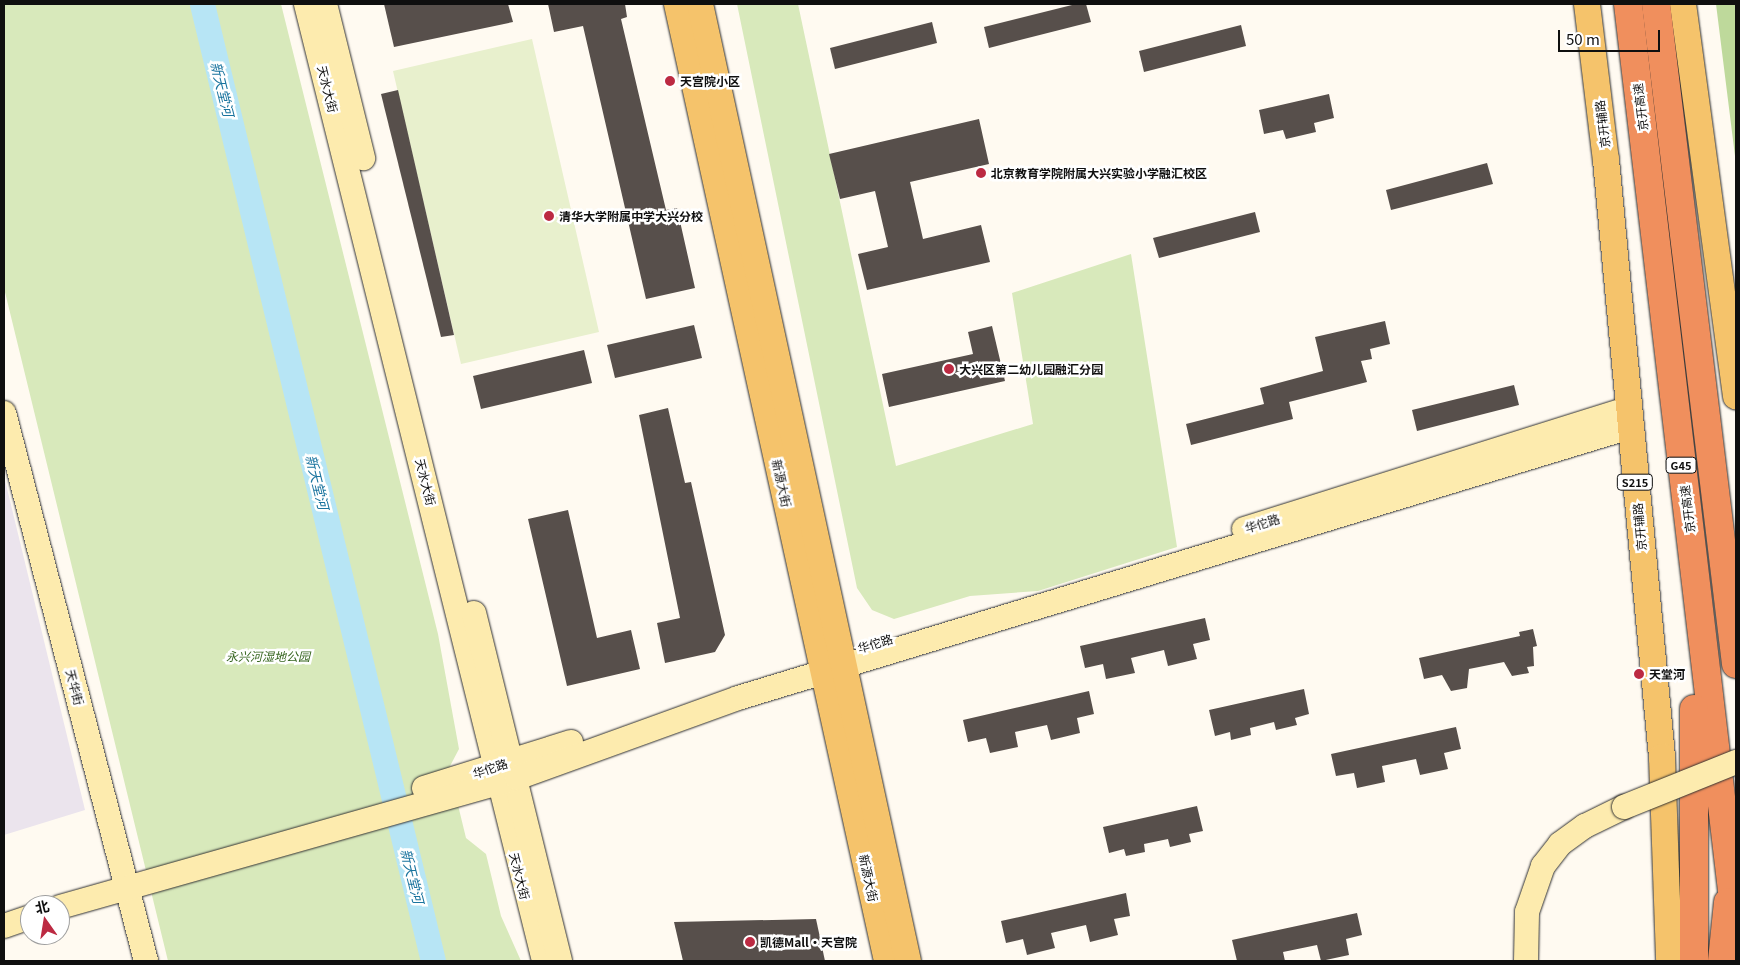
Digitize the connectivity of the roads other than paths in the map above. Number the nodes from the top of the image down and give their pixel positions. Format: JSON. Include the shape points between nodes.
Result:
{"nodes":[{"id":1,"x":306,"y":4,"type":"edge"},
{"id":2,"x":325,"y":4,"type":"edge"},
{"id":3,"x":677,"y":4,"type":"edge"},
{"id":4,"x":700,"y":4,"type":"edge"},
{"id":5,"x":1587,"y":4,"type":"edge"},
{"id":6,"x":1628,"y":4,"type":"edge"},
{"id":7,"x":1656,"y":4,"type":"edge"},
{"id":8,"x":1683,"y":4,"type":"edge"},
{"id":9,"x":1735,"y":383,"type":"edge"},
{"id":10,"x":4,"y":413,"type":"edge"},
{"id":11,"x":1629,"y":418,"type":"junction"},
{"id":12,"x":1697,"y":598,"type":"junction"},
{"id":13,"x":832,"y":663,"type":"junction"},
{"id":14,"x":1736,"y":664,"type":"edge"},
{"id":15,"x":1736,"y":762,"type":"edge"},
{"id":16,"x":505,"y":772,"type":"junction"},
{"id":17,"x":1731,"y":876,"type":"junction"},
{"id":18,"x":127,"y":886,"type":"junction"},
{"id":19,"x":70,"y":905,"type":"edge"},
{"id":20,"x":20,"y":920,"type":"edge"},
{"id":21,"x":4,"y":926,"type":"edge"},
{"id":22,"x":1736,"y":926,"type":"edge"},
{"id":23,"x":146,"y":961,"type":"edge"},
{"id":24,"x":544,"y":961,"type":"edge"},
{"id":25,"x":560,"y":961,"type":"edge"},
{"id":26,"x":887,"y":961,"type":"edge"},
{"id":27,"x":908,"y":961,"type":"edge"},
{"id":28,"x":1526,"y":961,"type":"edge"},
{"id":29,"x":1669,"y":961,"type":"edge"},
{"id":30,"x":1694,"y":961,"type":"edge"},
{"id":31,"x":1722,"y":961,"type":"edge"}],
"edges":[{"from":1,"to":16,"type":"street","name":"天水大街"},
{"from":2,"to":16,"type":"street","name":"天水大街"},
{"from":3,"to":13,"type":"main road","name":"新源大街"},
{"from":4,"to":13,"type":"main road","name":"新源大街"},
{"from":5,"to":11,"type":"main road","name":"京开辅路","number":"S215"},
{"from":6,"to":12,"type":"highway","name":"京开高速","number":"G45"},
{"from":7,"to":14,"type":"highway","number":"G45"},
{"from":8,"to":9,"type":"main road"},
{"from":10,"to":18,"type":"street","name":"天华街"},
{"from":11,"to":13,"type":"street","name":"华佗路"},
{"from":11,"to":29,"type":"main road","name":"京开辅路","number":"S215","via":[[1662,757]]},
{"from":12,"to":17,"type":"highway","name":"京开高速","number":"G45"},
{"from":12,"to":30,"type":"highway","via":[[1692,661]]},
{"from":13,"to":16,"type":"street","name":"华佗路"},
{"from":13,"to":26,"type":"main road","name":"新源大街"},
{"from":13,"to":27,"type":"main road","name":"新源大街"},
{"from":15,"to":28,"type":"street","bridge":true,"via":[[1624,807],[1585,826],[1560,844],[1543,866],[1528,912]]},
{"from":16,"to":18,"type":"street","name":"华佗路","via":[[356,817],[159,866]]},
{"from":16,"to":24,"type":"street","name":"天水大街"},
{"from":16,"to":25,"type":"street","name":"天水大街"},
{"from":17,"to":22,"type":"highway","name":"京开高速","number":"G45"},
{"from":17,"to":31,"type":"highway"},
{"from":18,"to":19,"type":"street","name":"华佗路"},
{"from":18,"to":23,"type":"street","name":"天华街"},
{"from":20,"to":21,"type":"street"}]}
